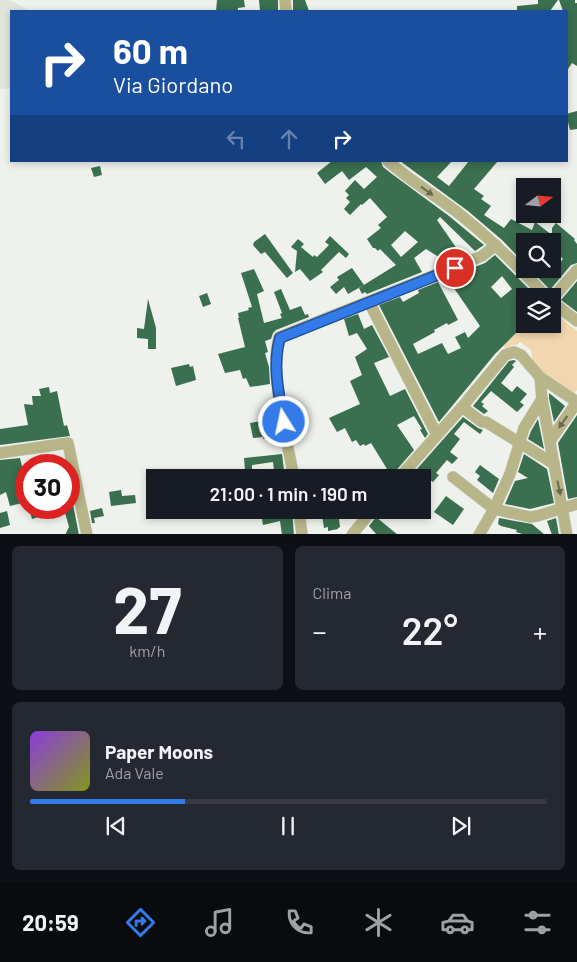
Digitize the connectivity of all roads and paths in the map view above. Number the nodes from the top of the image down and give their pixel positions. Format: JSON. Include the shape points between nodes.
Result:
{"nodes":[{"id":1,"x":389,"y":162,"type":"edge"},
{"id":2,"x":496,"y":245,"type":"junction"},
{"id":3,"x":577,"y":270,"type":"edge"},
{"id":4,"x":538,"y":288,"type":"edge"},
{"id":5,"x":561,"y":290,"type":"edge"},
{"id":6,"x":369,"y":302,"type":"junction"},
{"id":7,"x":561,"y":308,"type":"edge"},
{"id":8,"x":577,"y":321,"type":"edge"},
{"id":9,"x":540,"y":377,"type":"junction"},
{"id":10,"x":542,"y":399,"type":"junction"},
{"id":11,"x":577,"y":402,"type":"edge"},
{"id":12,"x":462,"y":407,"type":"junction"},
{"id":13,"x":438,"y":435,"type":"junction"},
{"id":14,"x":550,"y":441,"type":"junction"},
{"id":15,"x":519,"y":442,"type":"junction"},
{"id":16,"x":0,"y":453,"type":"edge"},
{"id":17,"x":554,"y":464,"type":"junction"},
{"id":18,"x":292,"y":469,"type":"edge"},
{"id":19,"x":407,"y":469,"type":"edge"},
{"id":20,"x":454,"y":477,"type":"dead end"},
{"id":21,"x":577,"y":504,"type":"edge"},
{"id":22,"x":494,"y":509,"type":"junction"},
{"id":23,"x":563,"y":509,"type":"junction"},
{"id":24,"x":300,"y":519,"type":"edge"},
{"id":25,"x":364,"y":519,"type":"edge"},
{"id":26,"x":87,"y":534,"type":"edge"},
{"id":27,"x":302,"y":534,"type":"edge"},
{"id":28,"x":352,"y":534,"type":"edge"},
{"id":29,"x":479,"y":534,"type":"edge"},
{"id":30,"x":567,"y":534,"type":"edge"}],
"edges":[{"from":1,"to":2,"type":"street","one_way":true},
{"from":2,"to":4,"type":"street"},
{"from":2,"to":6,"type":"street","via":[[482,256]]},
{"from":3,"to":5,"type":"street"},
{"from":6,"to":13,"type":"street"},
{"from":6,"to":18,"type":"street","via":[[280,338],[276,351],[278,385]]},
{"from":7,"to":8,"type":"street"},
{"from":9,"to":10,"type":"street"},
{"from":9,"to":11,"type":"street"},
{"from":9,"to":12,"type":"street","via":[[520,354],[506,355]]},
{"from":10,"to":14,"type":"street"},
{"from":10,"to":15,"type":"street"},
{"from":11,"to":14,"type":"street","one_way":true},
{"from":12,"to":13,"type":"street"},
{"from":12,"to":15,"type":"street"},
{"from":13,"to":19,"type":"street"},
{"from":14,"to":17,"type":"street"},
{"from":15,"to":17,"type":"street"},
{"from":15,"to":22,"type":"street","via":[[510,474]]},
{"from":16,"to":26,"type":"street","via":[[68,443]]},
{"from":17,"to":23,"type":"street","one_way":true},
{"from":20,"to":22,"type":"street"},
{"from":21,"to":23,"type":"street"},
{"from":22,"to":23,"type":"street","via":[[537,516]]},
{"from":22,"to":29,"type":"street"},
{"from":23,"to":30,"type":"street"},
{"from":24,"to":27,"type":"street"},
{"from":25,"to":28,"type":"street"}]}
